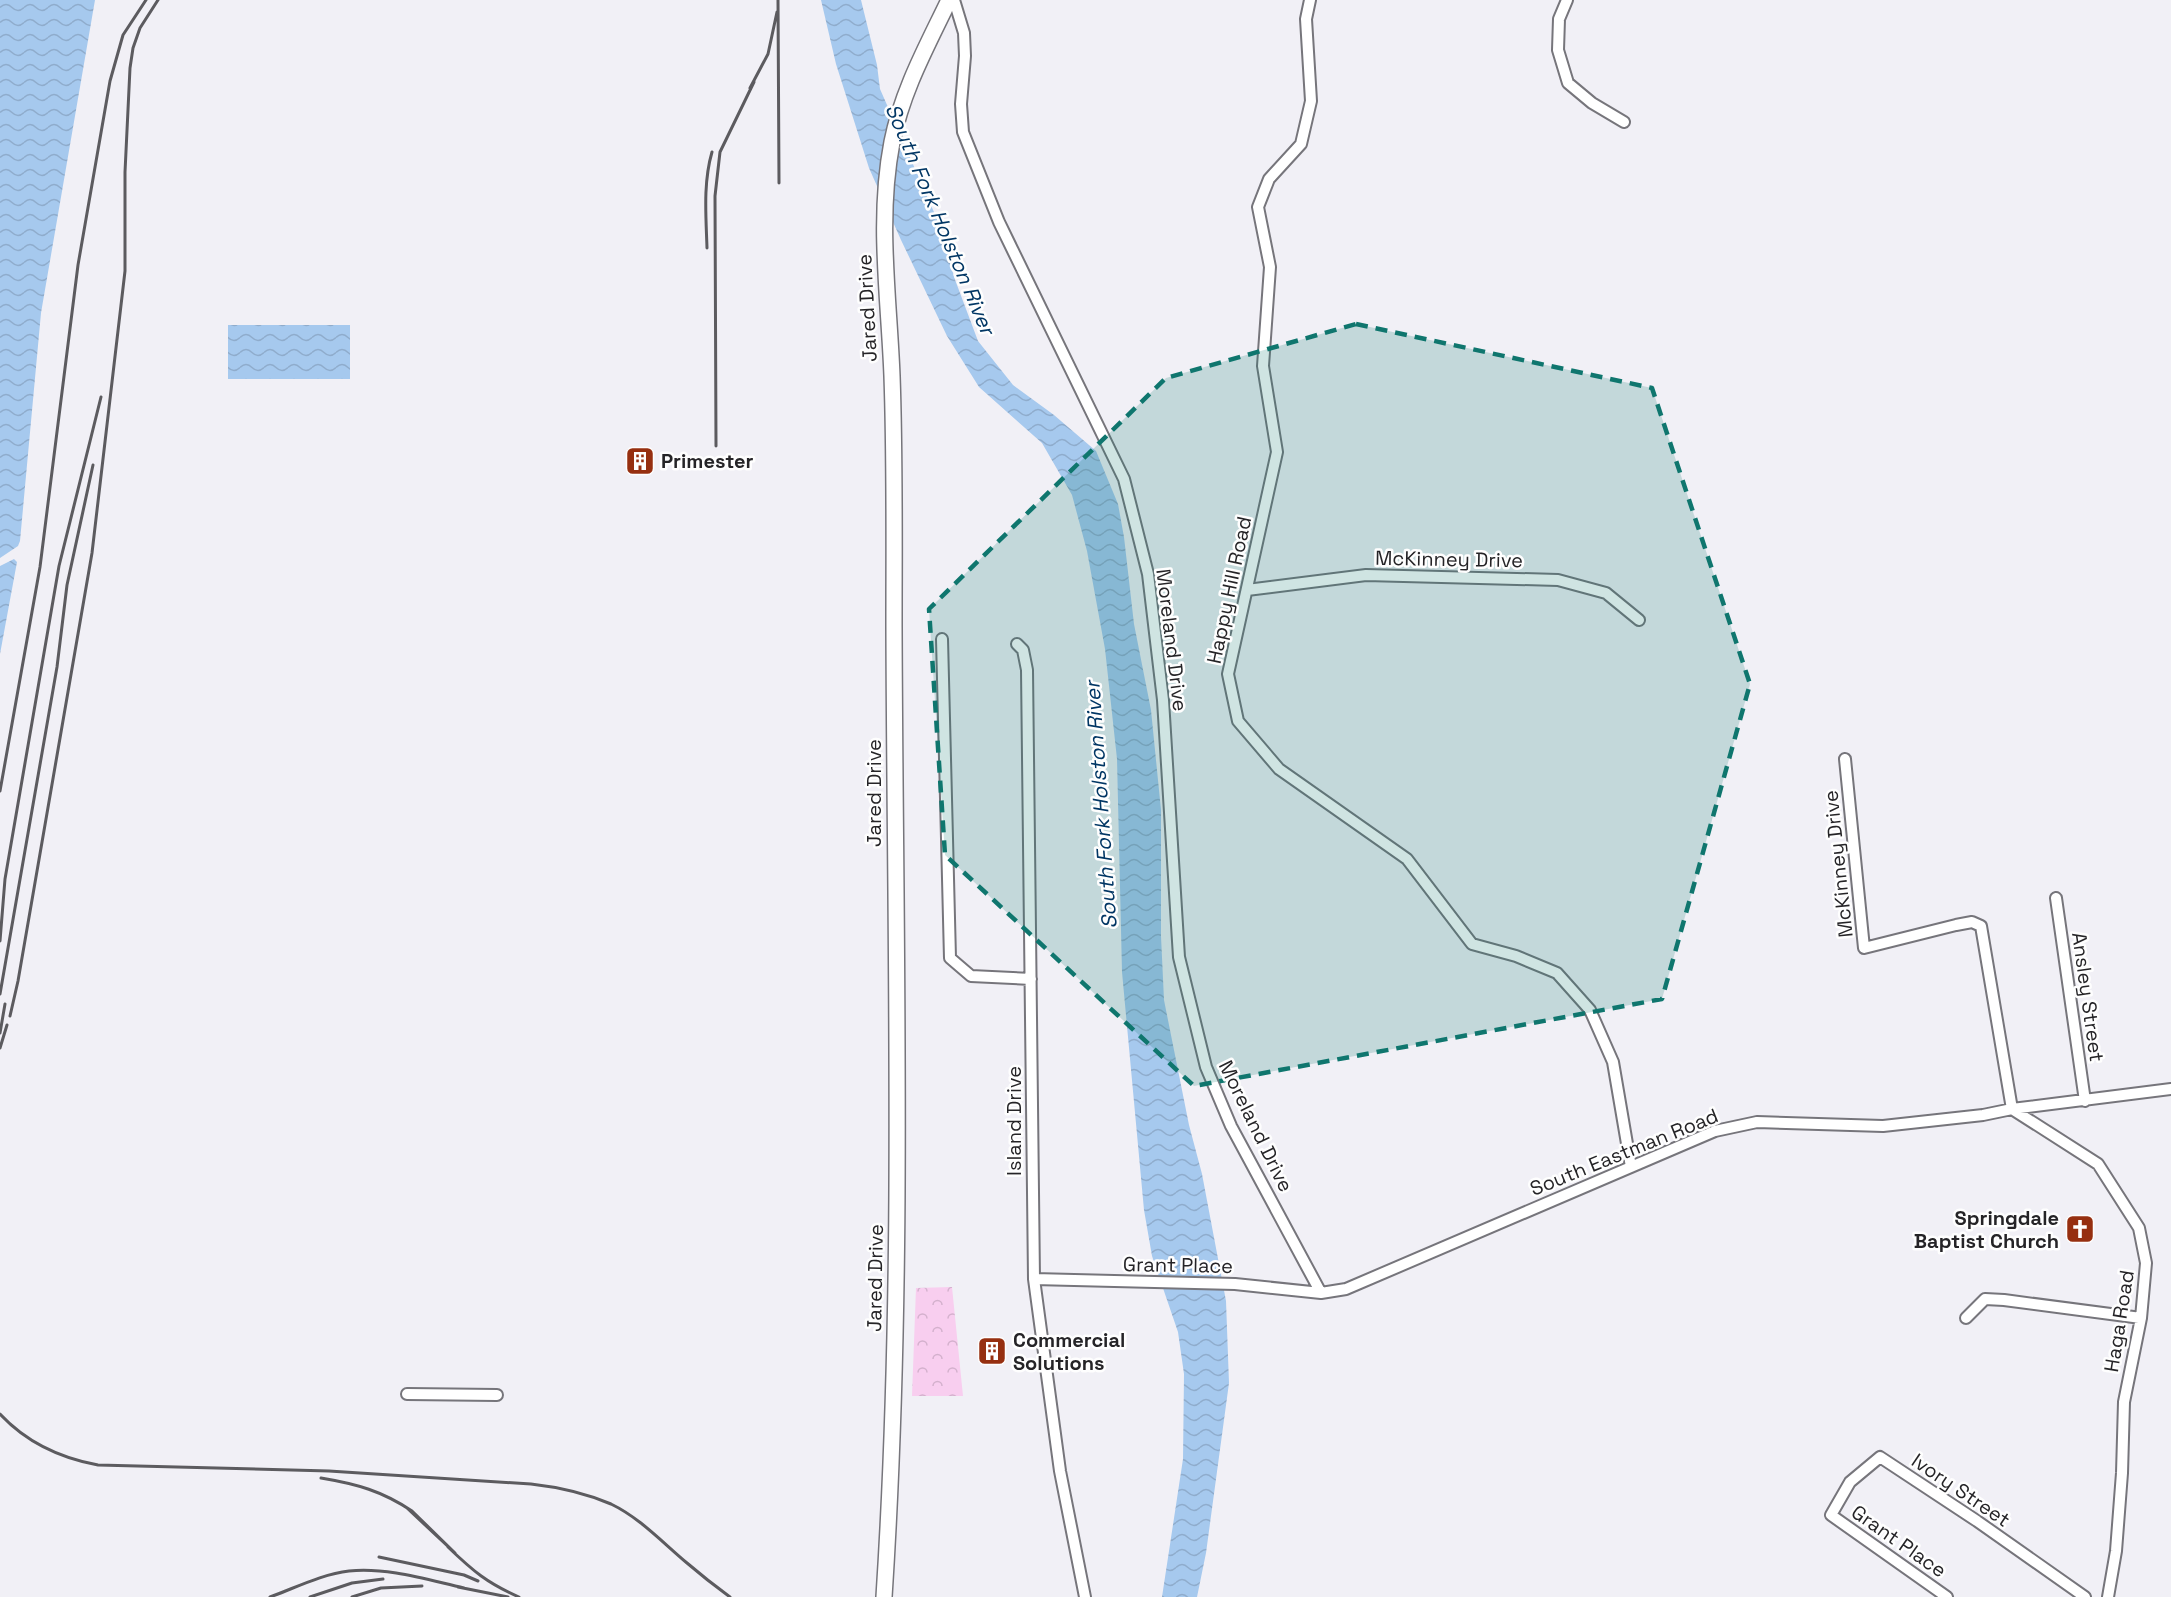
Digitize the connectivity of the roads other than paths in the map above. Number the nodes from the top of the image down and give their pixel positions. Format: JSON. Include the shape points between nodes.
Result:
{"nodes":[{"id":1,"x":951,"y":0,"type":"edge"},
{"id":2,"x":1310,"y":0,"type":"edge"},
{"id":3,"x":1567,"y":0,"type":"edge"},
{"id":4,"x":1624,"y":122,"type":"dead end"},
{"id":5,"x":1247,"y":590,"type":"junction"},
{"id":6,"x":1640,"y":620,"type":"dead end"},
{"id":7,"x":942,"y":639,"type":"dead end"},
{"id":8,"x":1017,"y":644,"type":"dead end"},
{"id":9,"x":1845,"y":759,"type":"dead end"},
{"id":10,"x":2056,"y":898,"type":"dead end"},
{"id":11,"x":1031,"y":980,"type":"junction"},
{"id":12,"x":2171,"y":1089,"type":"edge"},
{"id":13,"x":2085,"y":1101,"type":"junction"},
{"id":14,"x":2012,"y":1108,"type":"junction"},
{"id":15,"x":1631,"y":1167,"type":"junction"},
{"id":16,"x":1034,"y":1280,"type":"junction"},
{"id":17,"x":1321,"y":1293,"type":"junction"},
{"id":18,"x":1966,"y":1318,"type":"dead end"},
{"id":19,"x":2141,"y":1318,"type":"junction"},
{"id":20,"x":407,"y":1394,"type":"dead end"},
{"id":21,"x":497,"y":1395,"type":"dead end"},
{"id":22,"x":1831,"y":1515,"type":"joint"},
{"id":23,"x":884,"y":1597,"type":"edge"},
{"id":24,"x":1086,"y":1597,"type":"edge"},
{"id":25,"x":1947,"y":1597,"type":"edge"},
{"id":26,"x":2085,"y":1597,"type":"edge"},
{"id":27,"x":2108,"y":1597,"type":"edge"}],
"edges":[{"from":1,"to":17,"type":"street","name":"Moreland Drive","via":[[964,33],[963,132],[999,222],[1124,479],[1148,574],[1163,700],[1179,957],[1206,1067],[1231,1126]]},
{"from":1,"to":23,"type":"main road","name":"Jared Drive","via":[[910,81],[893,137],[884,217],[894,442],[898,1265]]},
{"from":2,"to":5,"type":"street","name":"Happy Hill Road","via":[[1306,19],[1311,101],[1301,144],[1269,179],[1258,207],[1270,267],[1263,366],[1277,452]]},
{"from":3,"to":4,"type":"street","via":[[1559,19],[1558,50],[1569,83],[1592,103]]},
{"from":5,"to":6,"type":"street","name":"McKinney Drive","via":[[1366,575],[1558,580],[1606,593]]},
{"from":5,"to":15,"type":"street","name":"Happy Hill Road","via":[[1228,674],[1238,721],[1279,769],[1407,859],[1472,944],[1557,973],[1590,1010],[1613,1062]]},
{"from":7,"to":11,"type":"street","via":[[950,958],[971,976]]},
{"from":8,"to":11,"type":"street","name":"Island Drive","via":[[1023,650],[1027,670]]},
{"from":9,"to":14,"type":"street","name":"McKinney Drive","via":[[1864,948],[1956,924],[1972,922],[1981,926]]},
{"from":10,"to":13,"type":"street","name":"Ansley Street"},
{"from":11,"to":16,"type":"street","name":"Island Drive"},
{"from":12,"to":13,"type":"street","name":"South Eastman Road"},
{"from":13,"to":14,"type":"street","name":"South Eastman Road"},
{"from":14,"to":15,"type":"street","name":"South Eastman Road","via":[[1882,1126],[1757,1122],[1715,1131]]},
{"from":14,"to":19,"type":"street","name":"Haga Road","via":[[2098,1164],[2139,1228],[2146,1263]]},
{"from":15,"to":17,"type":"street","name":"South Eastman Road","via":[[1346,1289]]},
{"from":16,"to":17,"type":"street","name":"Grant Place","via":[[1224,1284]]},
{"from":16,"to":24,"type":"street","name":"Island Drive","via":[[1060,1471]]},
{"from":18,"to":19,"type":"street","via":[[1985,1299]]},
{"from":19,"to":27,"type":"street","name":"Haga Road","via":[[2124,1402],[2116,1551]]},
{"from":20,"to":21,"type":"street"},
{"from":22,"to":25,"type":"street","name":"Grant Place"},
{"from":22,"to":26,"type":"street","name":"Ivory Street","via":[[1850,1482],[1880,1457]]}]}
